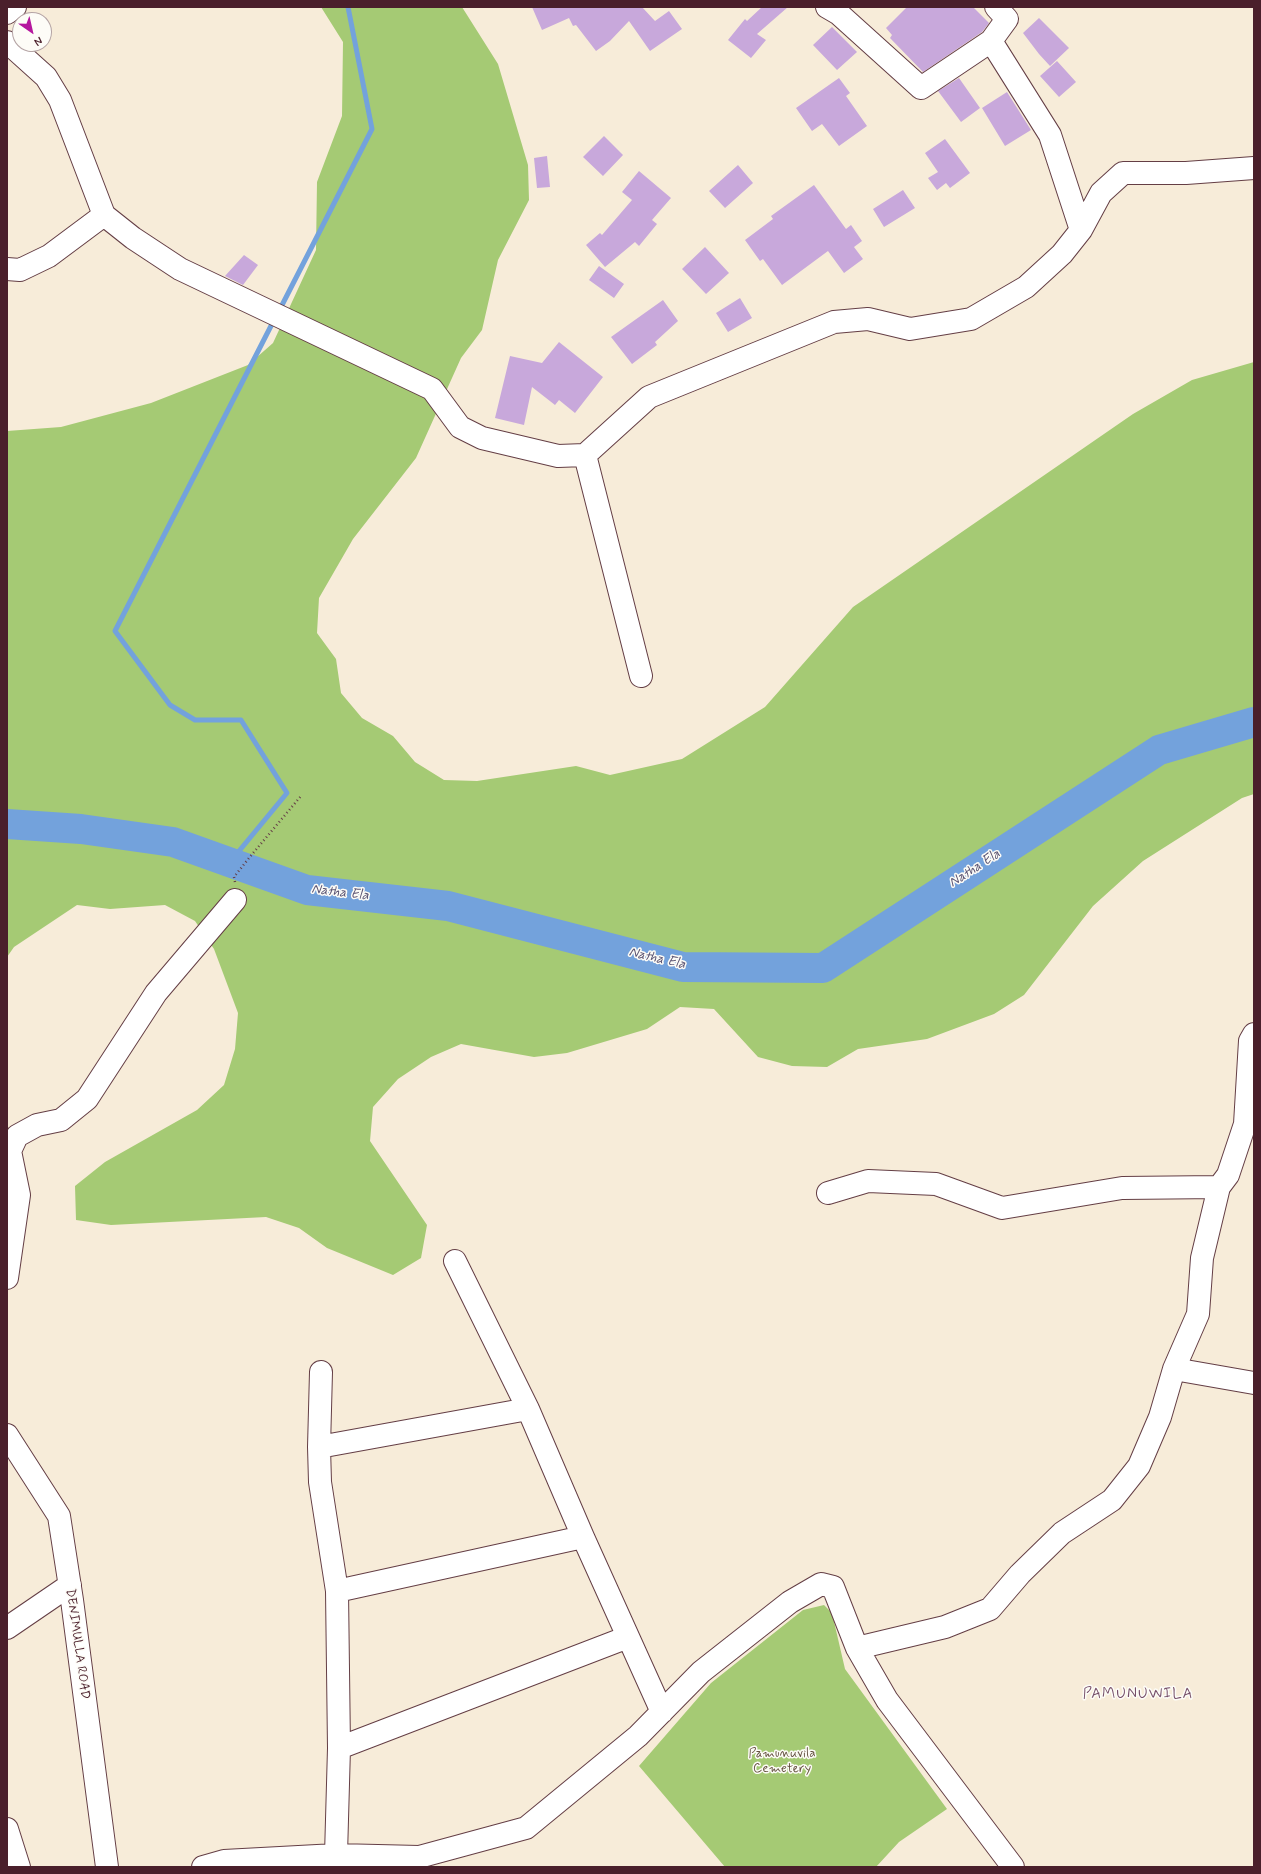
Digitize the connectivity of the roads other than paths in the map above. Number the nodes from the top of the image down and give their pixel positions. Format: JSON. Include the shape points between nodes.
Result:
{"nodes":[{"id":1,"x":15,"y":7,"type":"edge"},
{"id":2,"x":827,"y":7,"type":"edge"},
{"id":3,"x":996,"y":7,"type":"edge"},
{"id":4,"x":7,"y":13,"type":"edge"},
{"id":5,"x":992,"y":41,"type":"junction"},
{"id":6,"x":7,"y":42,"type":"edge"},
{"id":7,"x":1254,"y":168,"type":"edge"},
{"id":8,"x":104,"y":215,"type":"junction"},
{"id":9,"x":1081,"y":230,"type":"junction"},
{"id":10,"x":7,"y":269,"type":"edge"},
{"id":11,"x":585,"y":455,"type":"junction"},
{"id":12,"x":641,"y":676,"type":"dead end"},
{"id":13,"x":235,"y":900,"type":"dead end"},
{"id":14,"x":1254,"y":1034,"type":"edge"},
{"id":15,"x":1219,"y":1187,"type":"junction"},
{"id":16,"x":828,"y":1193,"type":"dead end"},
{"id":17,"x":455,"y":1261,"type":"dead end"},
{"id":18,"x":7,"y":1278,"type":"edge"},
{"id":19,"x":1174,"y":1369,"type":"junction"},
{"id":20,"x":321,"y":1372,"type":"dead end"},
{"id":21,"x":1254,"y":1383,"type":"edge"},
{"id":22,"x":528,"y":1409,"type":"junction"},
{"id":23,"x":7,"y":1435,"type":"edge"},
{"id":24,"x":319,"y":1447,"type":"junction"},
{"id":25,"x":583,"y":1537,"type":"junction"},
{"id":26,"x":70,"y":1585,"type":"junction"},
{"id":27,"x":337,"y":1591,"type":"junction"},
{"id":28,"x":7,"y":1628,"type":"edge"},
{"id":29,"x":628,"y":1637,"type":"junction"},
{"id":30,"x":857,"y":1648,"type":"junction"},
{"id":31,"x":662,"y":1712,"type":"junction"},
{"id":32,"x":339,"y":1748,"type":"junction"},
{"id":33,"x":7,"y":1829,"type":"edge"},
{"id":34,"x":336,"y":1854,"type":"junction"},
{"id":35,"x":420,"y":1862,"type":"edge"},
{"id":36,"x":19,"y":1867,"type":"edge"},
{"id":37,"x":107,"y":1867,"type":"edge"},
{"id":38,"x":203,"y":1867,"type":"edge"},
{"id":39,"x":1014,"y":1867,"type":"edge"}],
"edges":[{"from":1,"to":4,"type":"street"},
{"from":2,"to":5,"type":"street","via":[[839,14],[921,88]]},
{"from":3,"to":5,"type":"street","via":[[1008,19]]},
{"from":5,"to":9,"type":"street","via":[[1050,135]]},
{"from":6,"to":8,"type":"street","via":[[46,77],[60,100]]},
{"from":7,"to":9,"type":"street","via":[[1186,173],[1123,173],[1101,193]]},
{"from":8,"to":10,"type":"street","via":[[49,256],[20,270]]},
{"from":8,"to":11,"type":"street","via":[[180,269],[432,389],[460,427],[482,438],[558,456]]},
{"from":9,"to":11,"type":"street","via":[[1062,254],[1026,287],[971,319],[910,329],[868,319],[834,322],[649,397]]},
{"from":11,"to":12,"type":"street"},
{"from":13,"to":18,"type":"street","via":[[156,993],[87,1099],[61,1120],[38,1125],[17,1136],[10,1151],[18,1195]]},
{"from":14,"to":15,"type":"street","via":[[1250,1041],[1245,1124],[1228,1175]]},
{"from":15,"to":16,"type":"street","via":[[1122,1188],[1002,1208],[936,1184],[868,1181]]},
{"from":15,"to":19,"type":"street","via":[[1202,1258],[1198,1314]]},
{"from":17,"to":22,"type":"street"},
{"from":19,"to":21,"type":"street"},
{"from":19,"to":30,"type":"street","via":[[1160,1417],[1139,1466],[1112,1500],[1062,1533],[1020,1574],[990,1609],[945,1627]]},
{"from":20,"to":24,"type":"street"},
{"from":22,"to":24,"type":"street"},
{"from":22,"to":25,"type":"street"},
{"from":23,"to":26,"type":"street","name":"DENIMULLA ROAD","via":[[59,1516]]},
{"from":24,"to":27,"type":"street","via":[[320,1482]]},
{"from":25,"to":27,"type":"street"},
{"from":25,"to":29,"type":"street"},
{"from":26,"to":28,"type":"street"},
{"from":26,"to":37,"type":"street","name":"DENIMULLA ROAD"},
{"from":27,"to":32,"type":"street"},
{"from":29,"to":31,"type":"street"},
{"from":29,"to":32,"type":"street"},
{"from":30,"to":31,"type":"street","via":[[833,1587],[821,1584],[790,1602],[702,1672]]},
{"from":30,"to":39,"type":"street","via":[[887,1700]]},
{"from":31,"to":35,"type":"street","via":[[638,1736],[526,1828]]},
{"from":32,"to":34,"type":"street"},
{"from":33,"to":36,"type":"street"},
{"from":34,"to":35,"type":"street"},
{"from":34,"to":38,"type":"street","via":[[224,1861]]}]}
